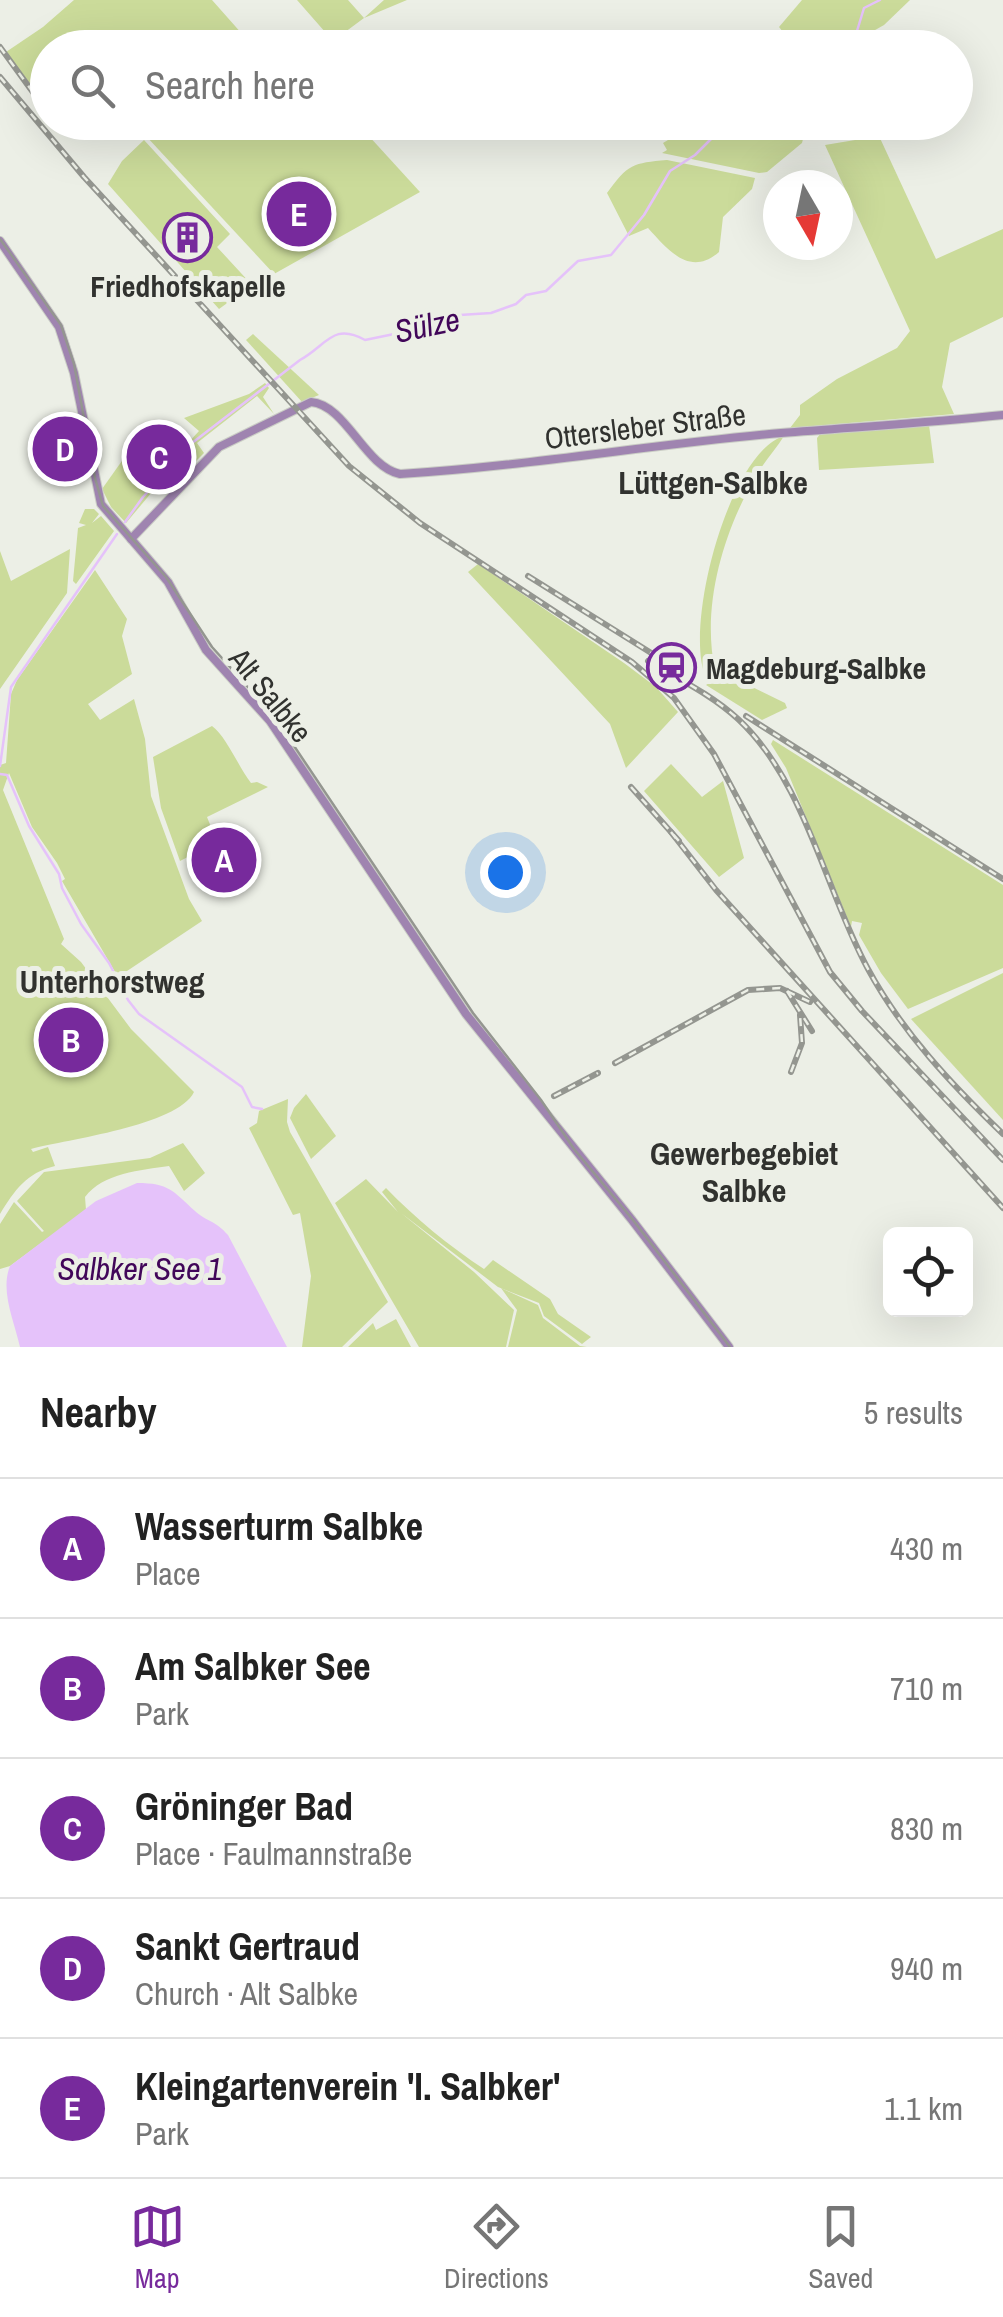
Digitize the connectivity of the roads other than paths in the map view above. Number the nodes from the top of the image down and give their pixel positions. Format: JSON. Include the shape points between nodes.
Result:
{"nodes":[{"id":1,"x":0,"y":241,"type":"edge"},
{"id":2,"x":1003,"y":415,"type":"edge"},
{"id":3,"x":131,"y":539,"type":"junction"},
{"id":4,"x":729,"y":1347,"type":"edge"}],
"edges":[{"from":1,"to":3,"type":"main road","name":"Alt Salbke","via":[[59,326],[98,497]]},
{"from":2,"to":3,"type":"main road","name":"Ottersleber Straße","via":[[400,474],[320,404],[304,404],[218,447]]},
{"from":3,"to":4,"type":"main road","name":"Alt Salbke","via":[[168,582],[206,650],[270,721],[466,1014]]}]}
